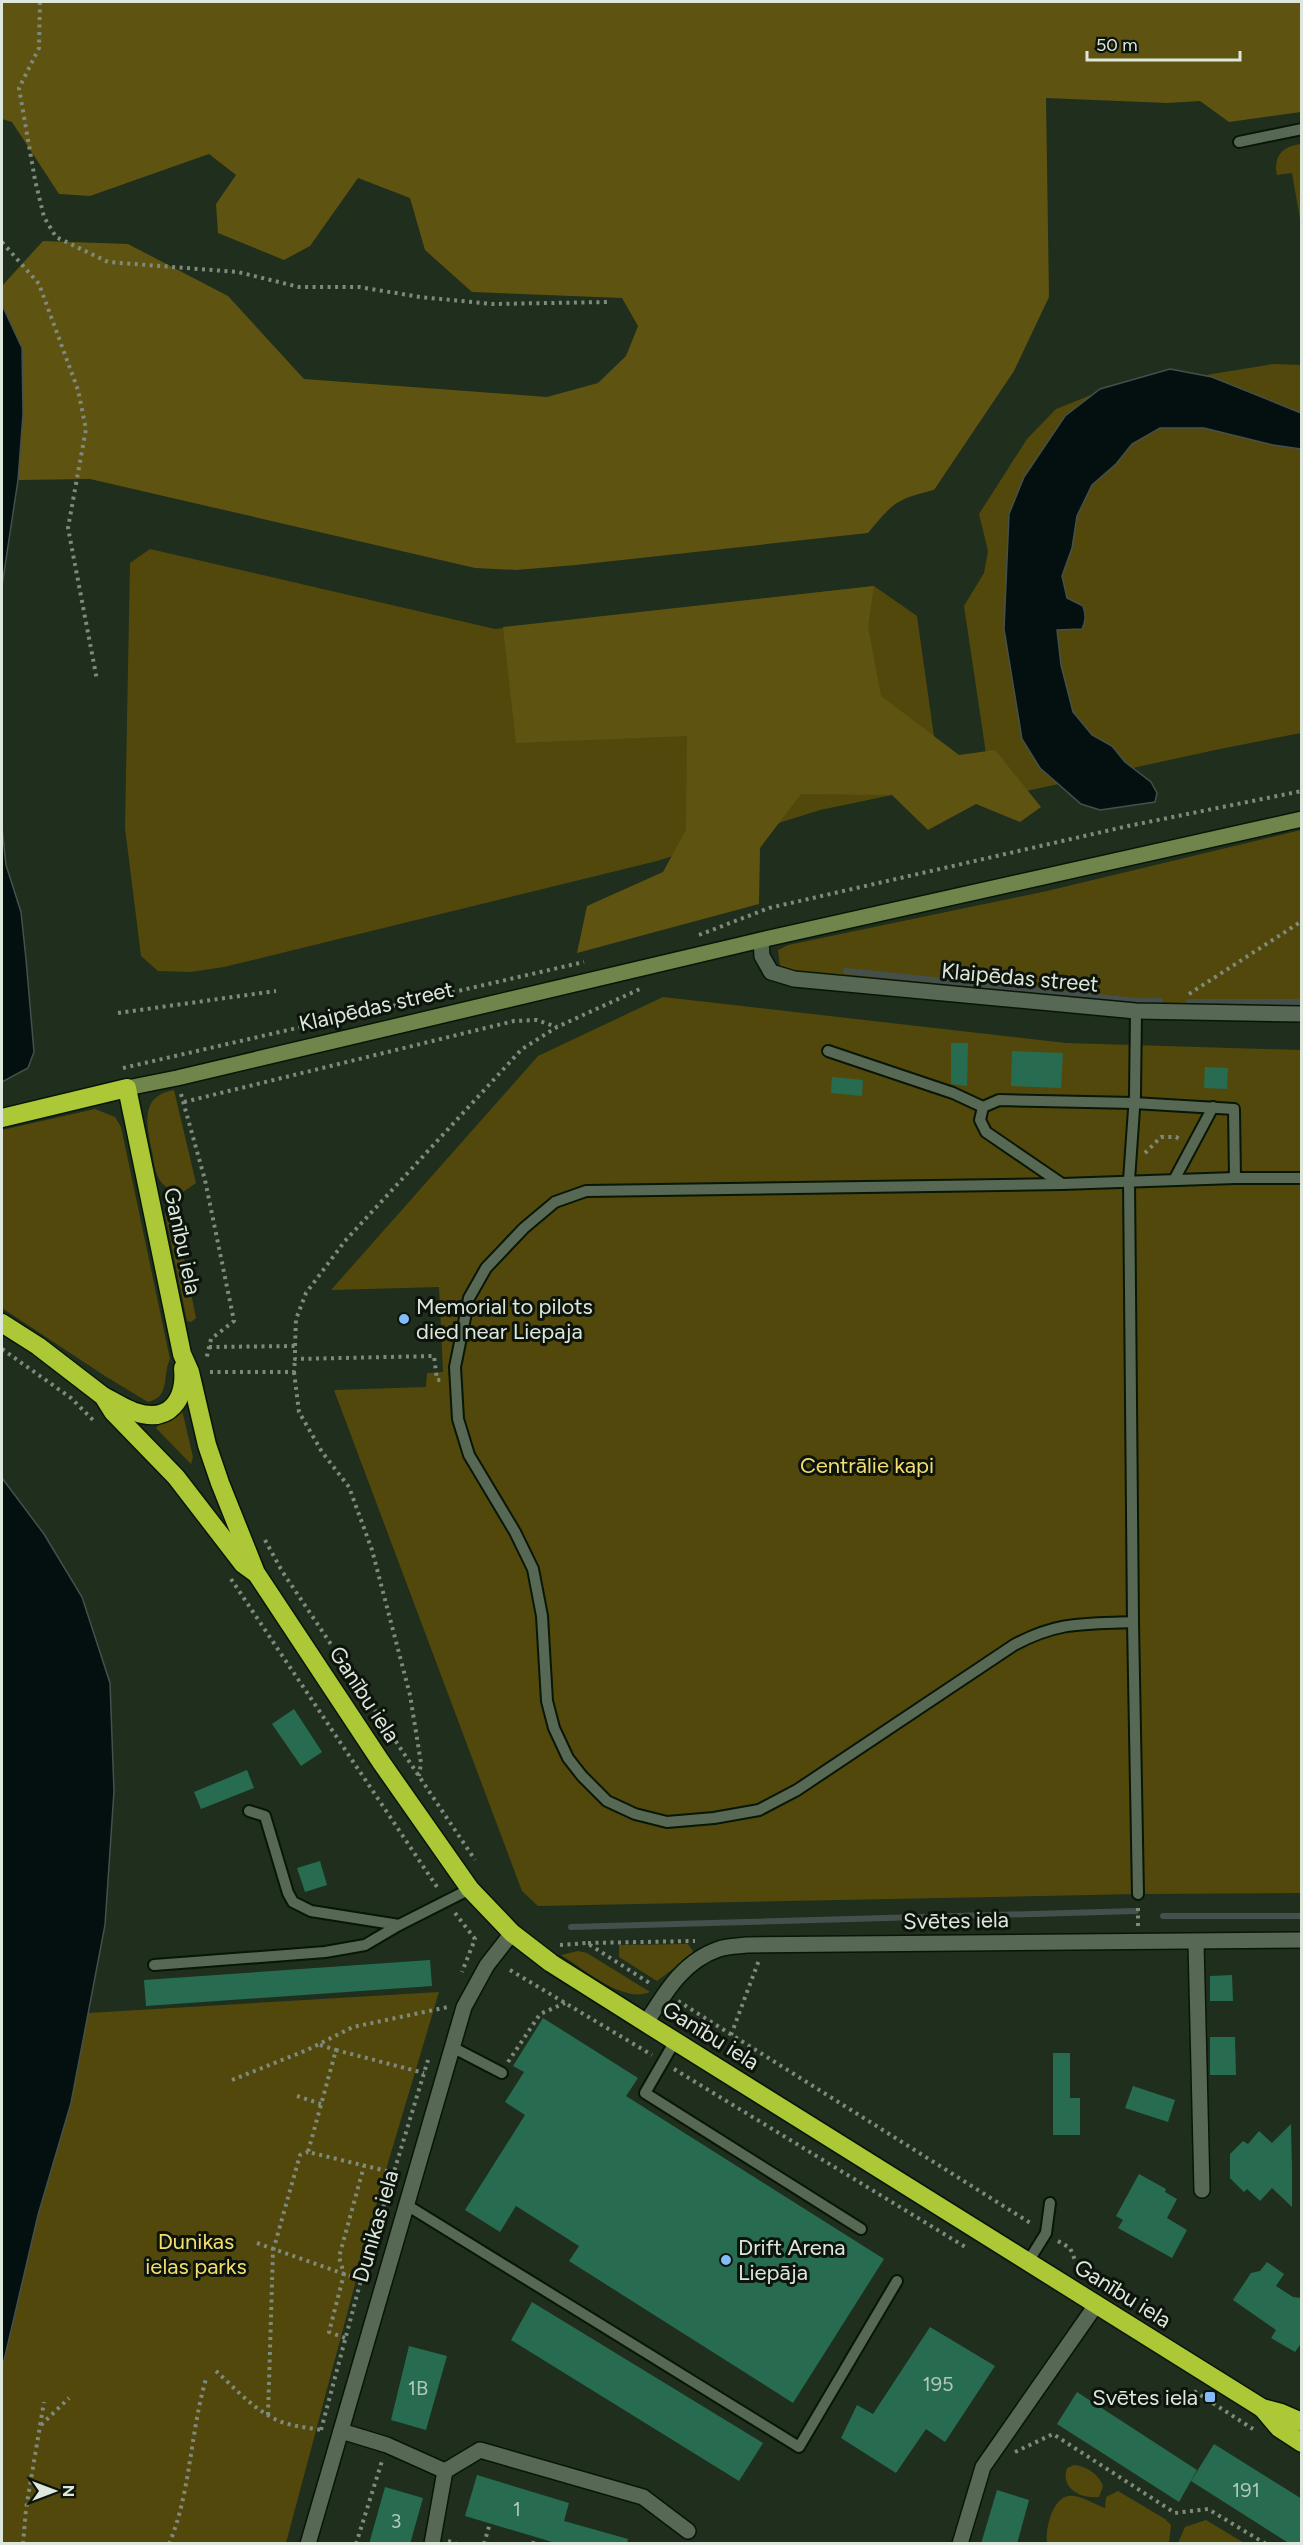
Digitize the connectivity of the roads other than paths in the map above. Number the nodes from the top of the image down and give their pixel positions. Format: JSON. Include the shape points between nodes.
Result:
{"nodes":[{"id":1,"x":1302,"y":129,"type":"edge"},
{"id":2,"x":1239,"y":142,"type":"dead end"},
{"id":3,"x":1302,"y":819,"type":"edge"},
{"id":4,"x":761,"y":940,"type":"junction"},
{"id":5,"x":1136,"y":1011,"type":"junction"},
{"id":6,"x":1302,"y":1014,"type":"edge"},
{"id":7,"x":828,"y":1051,"type":"dead end"},
{"id":8,"x":127,"y":1088,"type":"junction"},
{"id":9,"x":1134,"y":1103,"type":"junction"},
{"id":10,"x":983,"y":1107,"type":"junction"},
{"id":11,"x":1213,"y":1107,"type":"junction"},
{"id":12,"x":2,"y":1118,"type":"edge"},
{"id":13,"x":1130,"y":1174,"type":"junction"},
{"id":14,"x":1235,"y":1178,"type":"junction"},
{"id":15,"x":1302,"y":1178,"type":"edge"},
{"id":16,"x":1174,"y":1180,"type":"junction"},
{"id":17,"x":1062,"y":1184,"type":"junction"},
{"id":18,"x":2,"y":1323,"type":"edge"},
{"id":19,"x":182,"y":1354,"type":"junction"},
{"id":20,"x":103,"y":1395,"type":"junction"},
{"id":21,"x":256,"y":1573,"type":"junction"},
{"id":22,"x":1133,"y":1622,"type":"junction"},
{"id":23,"x":249,"y":1811,"type":"dead end"},
{"id":24,"x":470,"y":1889,"type":"junction"},
{"id":25,"x":1138,"y":1894,"type":"road end"},
{"id":26,"x":399,"y":1925,"type":"junction"},
{"id":27,"x":512,"y":1933,"type":"junction"},
{"id":28,"x":1302,"y":1940,"type":"edge"},
{"id":29,"x":1196,"y":1943,"type":"junction"},
{"id":30,"x":154,"y":1965,"type":"dead end"},
{"id":31,"x":646,"y":2023,"type":"junction"},
{"id":32,"x":675,"y":2041,"type":"junction"},
{"id":33,"x":452,"y":2047,"type":"junction"},
{"id":34,"x":501,"y":2073,"type":"road end"},
{"id":35,"x":1202,"y":2190,"type":"dead end"},
{"id":36,"x":405,"y":2204,"type":"junction"},
{"id":37,"x":1050,"y":2204,"type":"dead end"},
{"id":38,"x":861,"y":2229,"type":"dead end"},
{"id":39,"x":1028,"y":2262,"type":"junction"},
{"id":40,"x":897,"y":2281,"type":"dead end"},
{"id":41,"x":1096,"y":2305,"type":"junction"},
{"id":42,"x":1262,"y":2408,"type":"junction"},
{"id":43,"x":1302,"y":2422,"type":"edge"},
{"id":44,"x":341,"y":2431,"type":"junction"},
{"id":45,"x":1302,"y":2443,"type":"edge"},
{"id":46,"x":445,"y":2471,"type":"junction"},
{"id":47,"x":688,"y":2531,"type":"dead end"},
{"id":48,"x":308,"y":2544,"type":"edge"},
{"id":49,"x":432,"y":2544,"type":"edge"},
{"id":50,"x":960,"y":2544,"type":"edge"}],
"edges":[{"from":1,"to":2,"type":"lane"},
{"from":3,"to":4,"type":"main road","name":"Klaipēdas street"},
{"from":4,"to":5,"type":"street","name":"Klaipēdas street","via":[[762,956],[771,972],[794,979]]},
{"from":4,"to":8,"type":"main road","name":"Klaipēdas street"},
{"from":5,"to":6,"type":"street","name":"Klaipēdas street"},
{"from":5,"to":9,"type":"lane"},
{"from":7,"to":10,"type":"lane"},
{"from":8,"to":12,"type":"highway","name":"Klaipēdas street"},
{"from":8,"to":19,"type":"highway","name":"Ganību iela"},
{"from":9,"to":10,"type":"lane","via":[[999,1100]]},
{"from":9,"to":11,"type":"lane"},
{"from":9,"to":13,"type":"lane"},
{"from":10,"to":17,"type":"lane","via":[[980,1120],[986,1131]]},
{"from":11,"to":14,"type":"lane","via":[[1234,1109]]},
{"from":11,"to":16,"type":"lane"},
{"from":13,"to":16,"type":"lane"},
{"from":13,"to":17,"type":"lane"},
{"from":13,"to":22,"type":"lane"},
{"from":14,"to":15,"type":"lane"},
{"from":14,"to":16,"type":"lane"},
{"from":17,"to":22,"type":"lane","via":[[586,1191],[555,1202],[486,1268],[469,1298],[455,1367],[458,1419],[469,1455],[533,1569],[542,1616],[547,1701],[554,1728],[568,1758],[582,1776],[607,1801],[635,1814],[667,1822],[759,1810],[797,1790],[1038,1632],[1064,1624]]},
{"from":18,"to":20,"type":"highway","name":"Ganību iela"},
{"from":19,"to":20,"type":"highway","via":[[184,1381],[177,1403],[162,1414],[136,1413]]},
{"from":19,"to":21,"type":"highway","name":"Ganību iela","via":[[207,1445]]},
{"from":20,"to":21,"type":"highway","name":"Ganību iela","via":[[113,1412],[176,1477],[243,1564]]},
{"from":21,"to":24,"type":"highway","name":"Ganību iela"},
{"from":22,"to":25,"type":"lane"},
{"from":23,"to":26,"type":"lane","via":[[265,1816],[293,1902],[311,1911]]},
{"from":24,"to":26,"type":"lane"},
{"from":24,"to":27,"type":"highway","name":"Ganību iela"},
{"from":26,"to":30,"type":"lane","via":[[365,1945],[335,1950]]},
{"from":27,"to":31,"type":"highway","name":"Ganību iela","via":[[551,1963]]},
{"from":27,"to":33,"type":"street","name":"Dunikas iela","via":[[487,1965],[464,2007]]},
{"from":28,"to":29,"type":"street","name":"Svētes iela"},
{"from":29,"to":31,"type":"street","name":"Svētes iela","via":[[1060,1941],[720,1948],[677,1976]]},
{"from":29,"to":35,"type":"street"},
{"from":31,"to":32,"type":"highway","name":"Ganību iela"},
{"from":32,"to":38,"type":"lane","via":[[645,2093]]},
{"from":32,"to":39,"type":"highway","name":"Ganību iela"},
{"from":33,"to":34,"type":"lane"},
{"from":33,"to":36,"type":"street","name":"Dunikas iela"},
{"from":36,"to":40,"type":"lane","via":[[799,2447]]},
{"from":36,"to":44,"type":"street","name":"Dunikas iela"},
{"from":37,"to":39,"type":"lane","via":[[1046,2234]]},
{"from":39,"to":41,"type":"highway","name":"Ganību iela"},
{"from":41,"to":42,"type":"highway","name":"Ganību iela"},
{"from":41,"to":50,"type":"street","via":[[983,2467]]},
{"from":42,"to":43,"type":"highway","name":"Ganību iela"},
{"from":42,"to":45,"type":"highway","name":"Ganību iela","via":[[1279,2428]]},
{"from":44,"to":46,"type":"street","via":[[387,2445]]},
{"from":44,"to":48,"type":"street","name":"Dunikas iela"},
{"from":46,"to":47,"type":"street","via":[[480,2450],[643,2497]]},
{"from":46,"to":49,"type":"street"}]}
